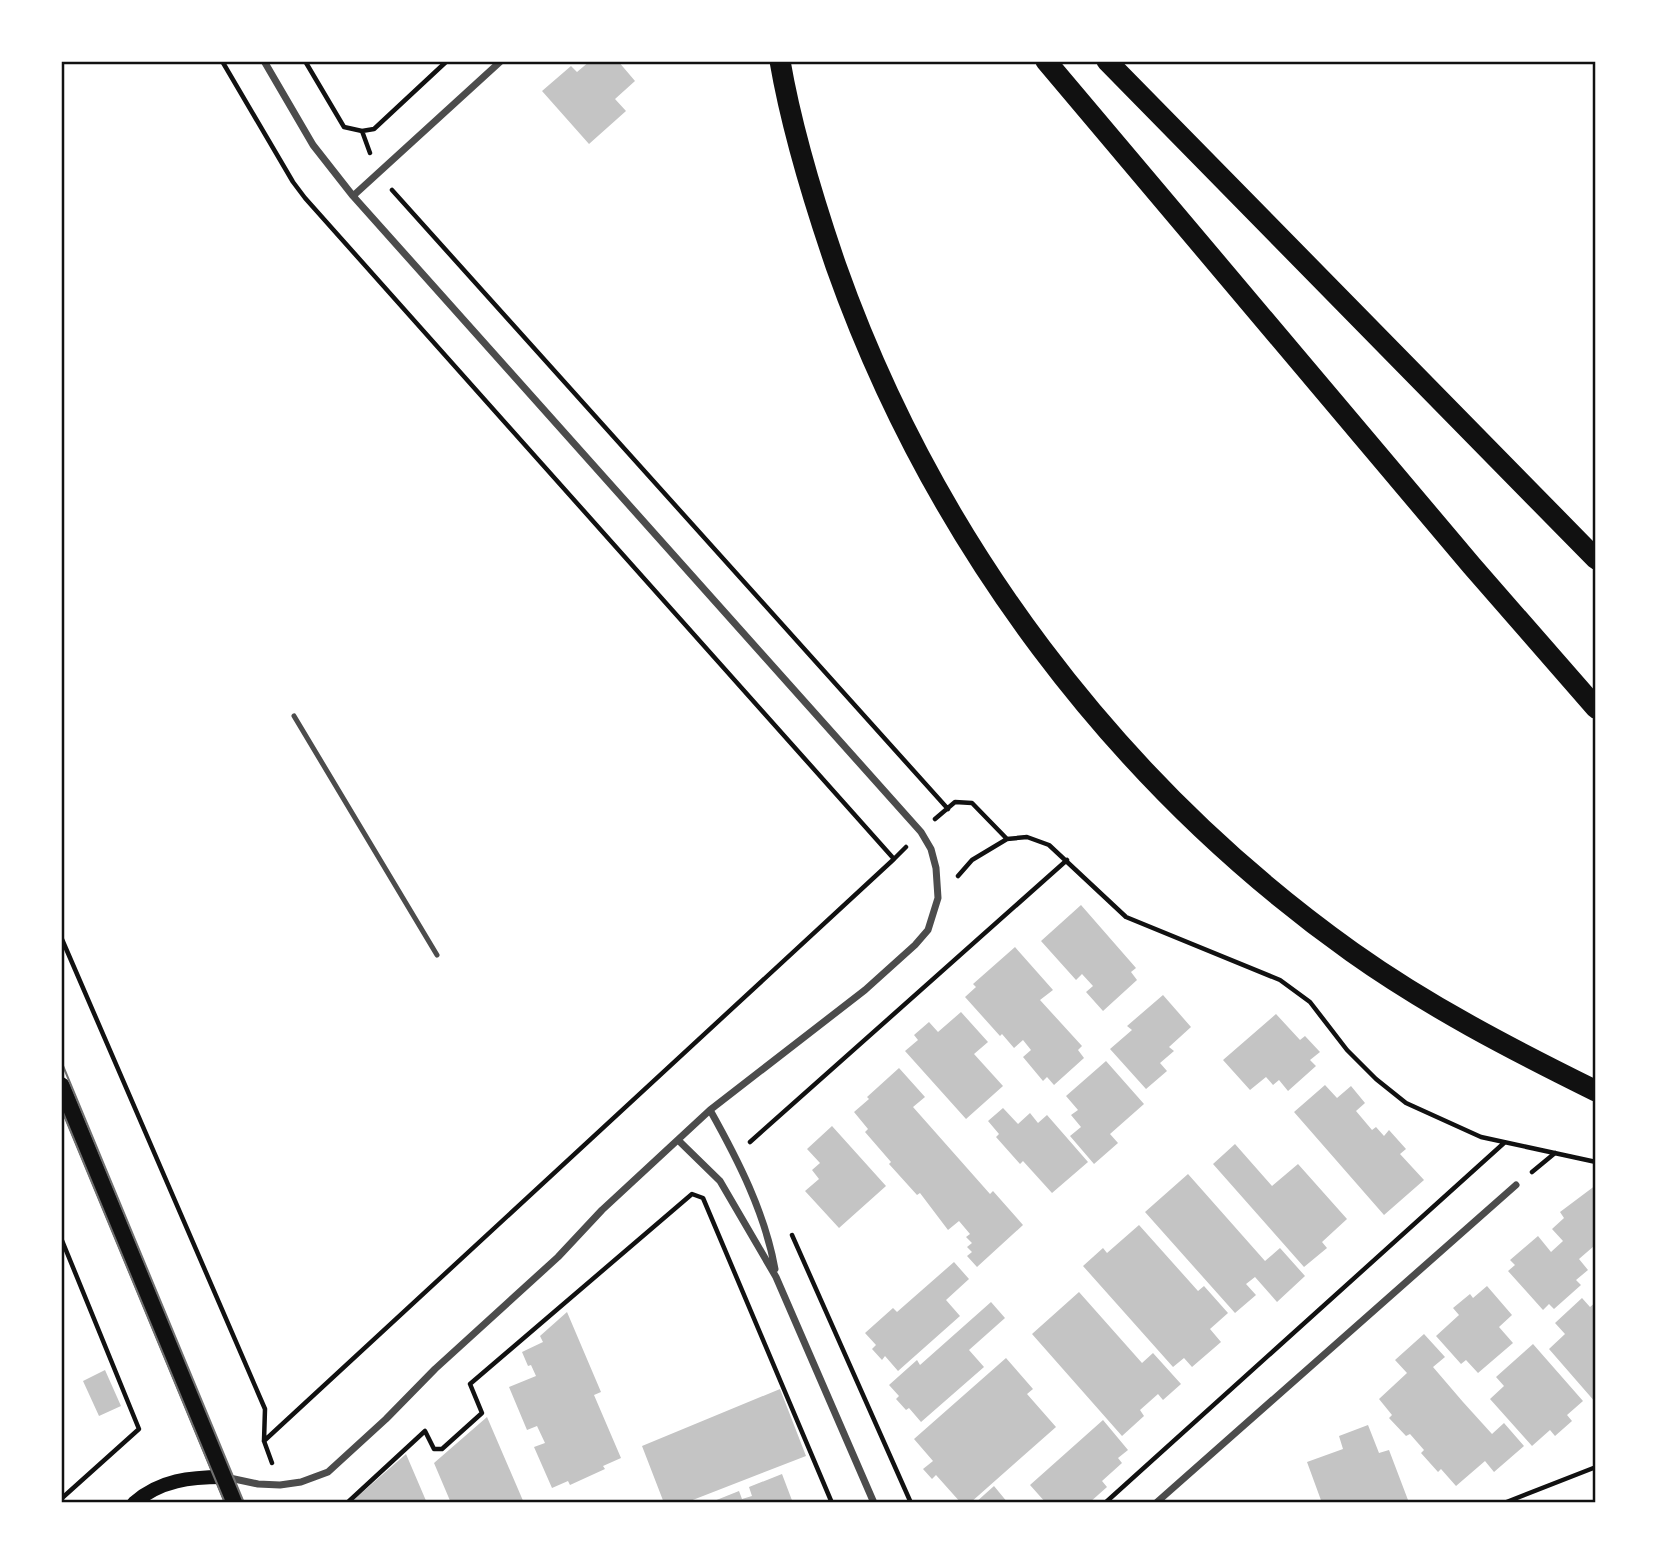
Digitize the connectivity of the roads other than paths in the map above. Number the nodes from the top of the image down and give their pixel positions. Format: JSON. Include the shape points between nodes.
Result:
{"nodes":[{"id":1,"x":264,"y":61,"type":"edge"},
{"id":2,"x":501,"y":61,"type":"edge"},
{"id":3,"x":780,"y":61,"type":"edge"},
{"id":4,"x":1046,"y":61,"type":"edge"},
{"id":5,"x":1107,"y":61,"type":"edge"},
{"id":6,"x":353,"y":196,"type":"junction"},
{"id":7,"x":1596,"y":559,"type":"edge"},
{"id":8,"x":1596,"y":708,"type":"edge"},
{"id":9,"x":293,"y":716,"type":"dead end"},
{"id":10,"x":437,"y":955,"type":"dead end"},
{"id":11,"x":61,"y":1086,"type":"edge"},
{"id":12,"x":1596,"y":1091,"type":"edge"},
{"id":13,"x":710,"y":1110,"type":"junction"},
{"id":14,"x":678,"y":1140,"type":"junction"},
{"id":15,"x":1516,"y":1185,"type":"road end"},
{"id":16,"x":776,"y":1277,"type":"junction"},
{"id":17,"x":223,"y":1477,"type":"junction"},
{"id":18,"x":134,"y":1503,"type":"edge"},
{"id":19,"x":234,"y":1503,"type":"edge"},
{"id":20,"x":874,"y":1503,"type":"edge"},
{"id":21,"x":1156,"y":1503,"type":"edge"}],
"edges":[{"from":1,"to":6,"type":"street","via":[[313,145]]},
{"from":2,"to":6,"type":"street"},
{"from":3,"to":12,"type":"highway","via":[[814,204],[887,393],[953,517],[1053,664],[1133,758],[1192,818],[1296,910],[1352,952],[1465,1024]]},
{"from":4,"to":8,"type":"highway"},
{"from":5,"to":7,"type":"highway"},
{"from":6,"to":13,"type":"street","via":[[921,832],[931,849],[938,898],[928,930],[865,990]]},
{"from":9,"to":10,"type":"lane"},
{"from":11,"to":17,"type":"main road"},
{"from":13,"to":14,"type":"street"},
{"from":13,"to":16,"type":"street","via":[[735,1155],[771,1245]]},
{"from":14,"to":16,"type":"street","via":[[720,1181]]},
{"from":14,"to":17,"type":"street","via":[[328,1472],[280,1485]]},
{"from":15,"to":21,"type":"street"},
{"from":16,"to":20,"type":"street"},
{"from":17,"to":18,"type":"main road","via":[[175,1480]]},
{"from":17,"to":19,"type":"main road"}]}
